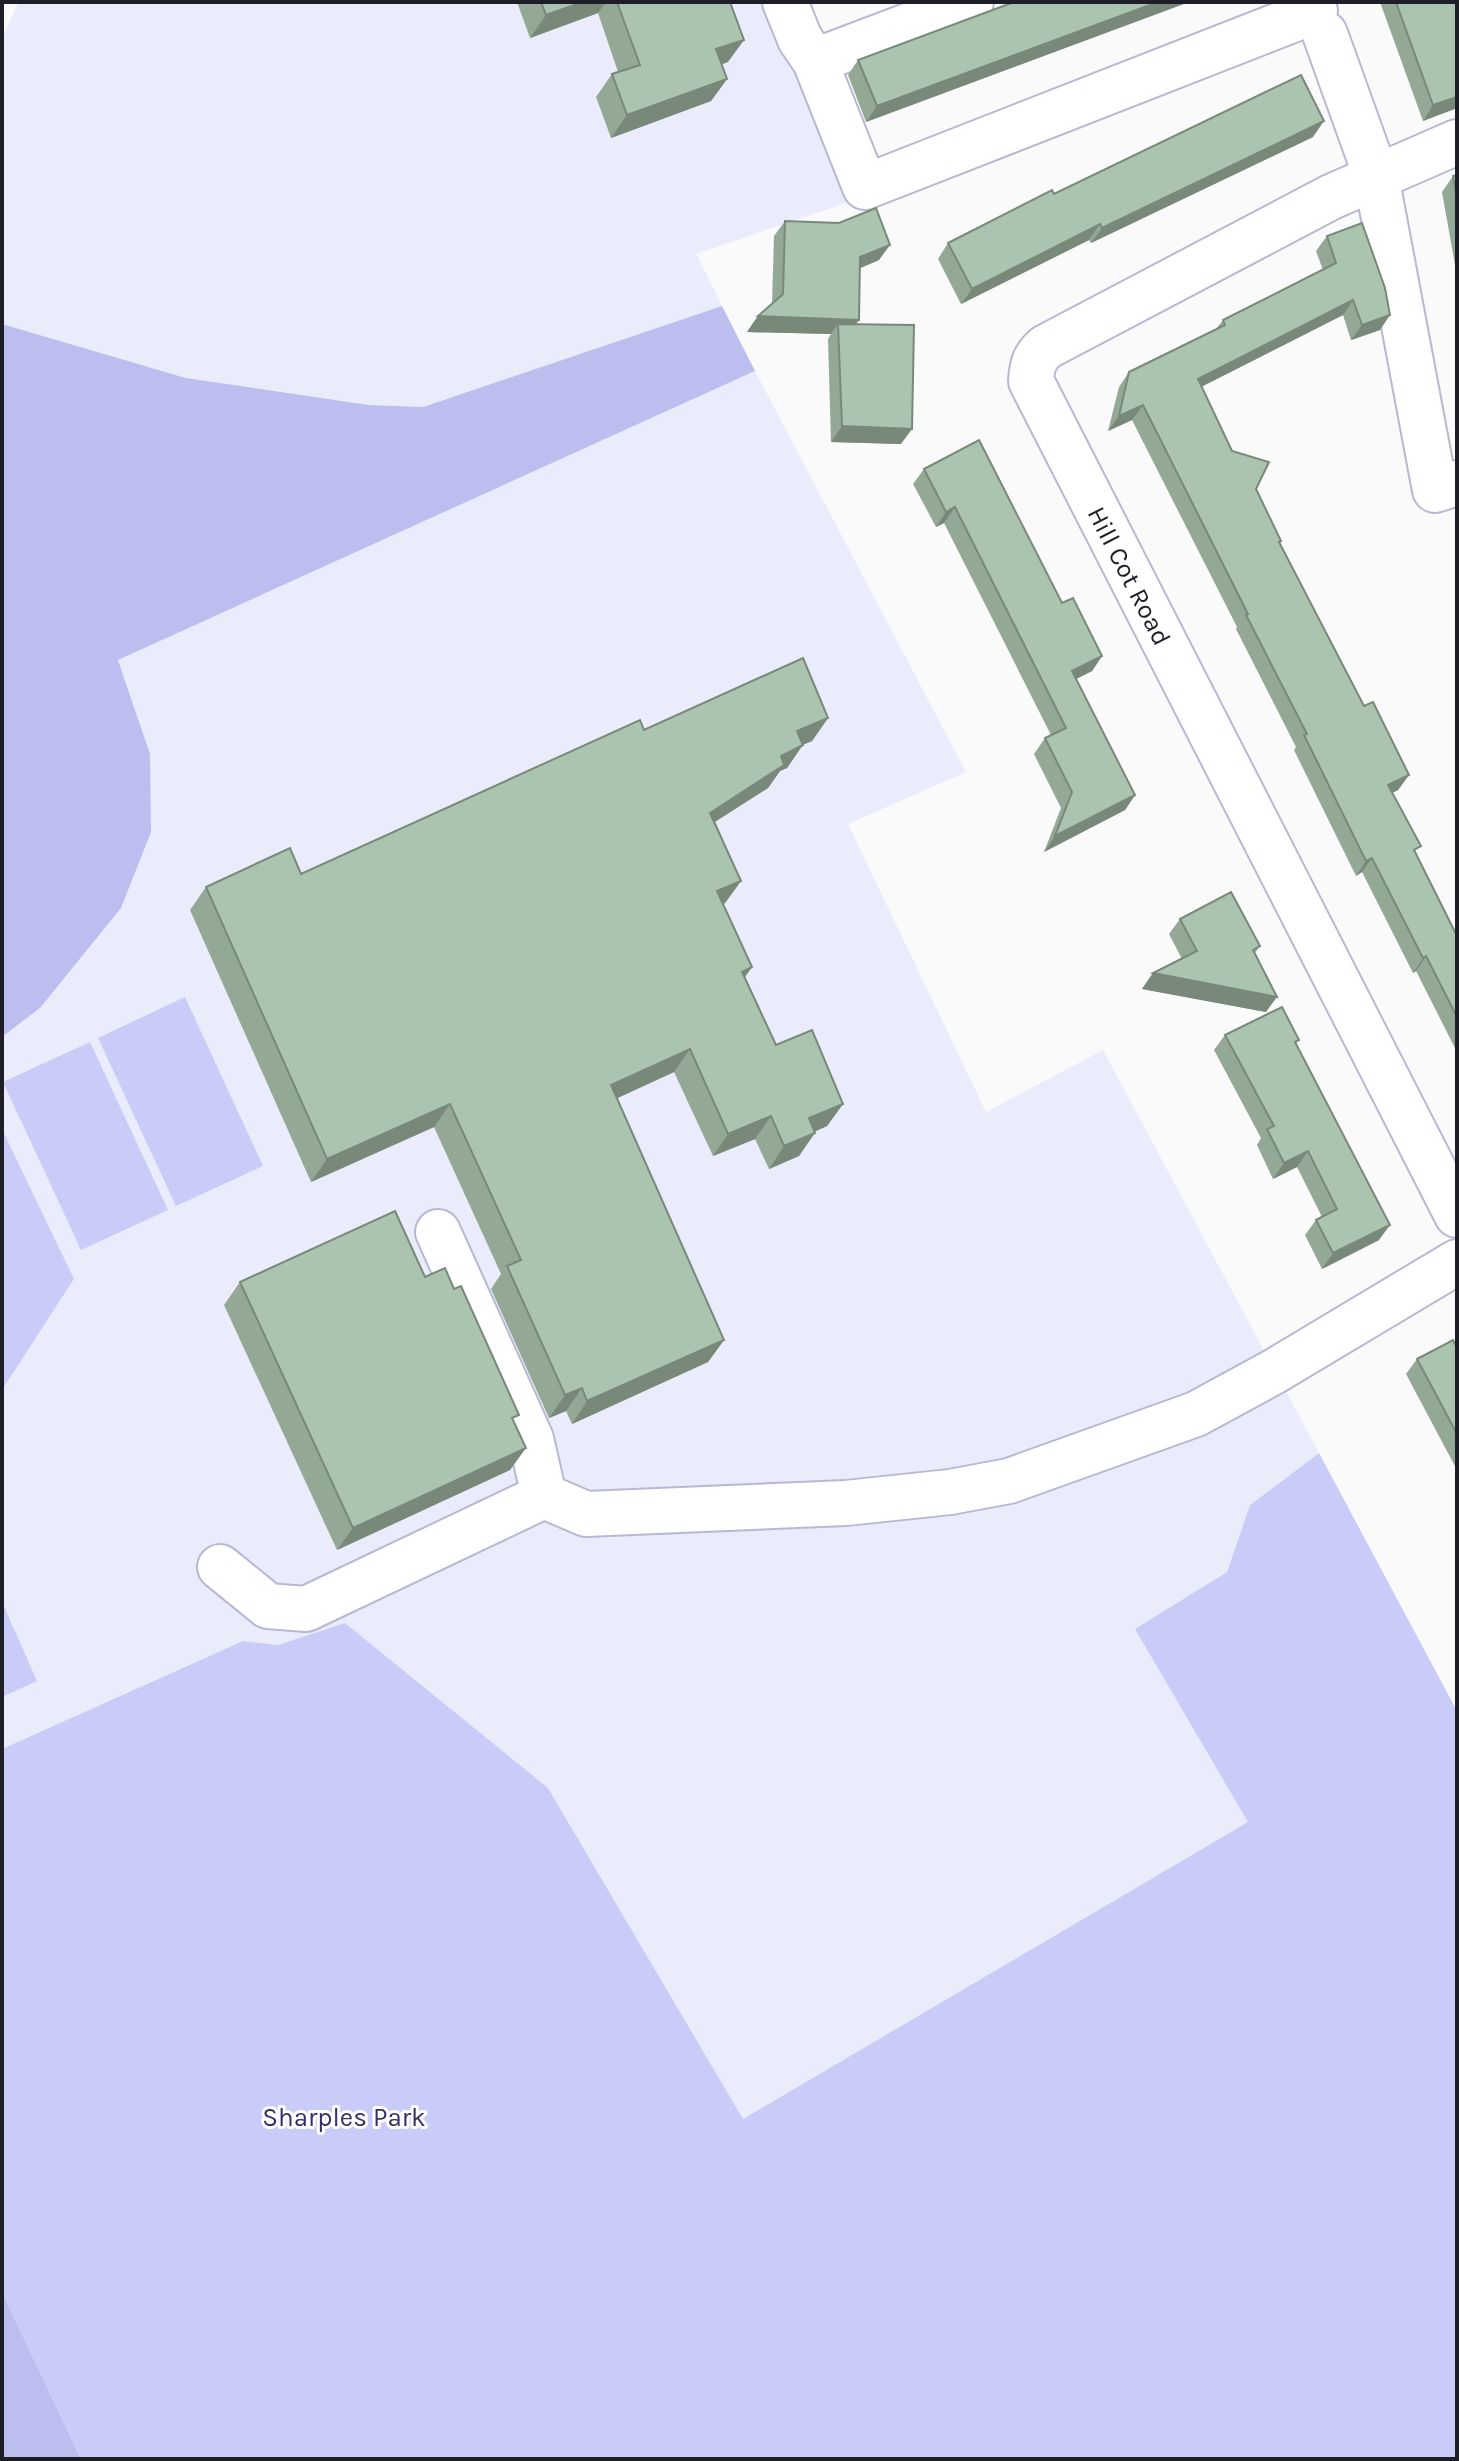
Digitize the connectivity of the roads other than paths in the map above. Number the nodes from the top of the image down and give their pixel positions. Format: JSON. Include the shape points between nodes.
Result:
{"nodes":[{"id":1,"x":785,"y":2,"type":"edge"},
{"id":2,"x":971,"y":2,"type":"edge"},
{"id":3,"x":1318,"y":18,"type":"edge"},
{"id":4,"x":815,"y":61,"type":"junction"},
{"id":5,"x":1457,"y":142,"type":"edge"},
{"id":6,"x":1376,"y":176,"type":"junction"},
{"id":7,"x":1457,"y":483,"type":"edge"},
{"id":8,"x":1457,"y":1215,"type":"edge"},
{"id":9,"x":438,"y":1232,"type":"dead end"},
{"id":10,"x":1457,"y":1262,"type":"edge"},
{"id":11,"x":544,"y":1496,"type":"junction"},
{"id":12,"x":220,"y":1567,"type":"dead end"}],
"edges":[{"from":1,"to":4,"type":"street"},
{"from":2,"to":4,"type":"street"},
{"from":3,"to":4,"type":"street","via":[[1315,11],[865,187]]},
{"from":3,"to":6,"type":"street"},
{"from":5,"to":6,"type":"street","name":"Hill Cot Road"},
{"from":6,"to":7,"type":"street","via":[[1435,490]]},
{"from":6,"to":8,"type":"street","name":"Hill Cot Road","via":[[1046,347],[1037,355],[1031,381]]},
{"from":9,"to":11,"type":"street","via":[[531,1439]]},
{"from":10,"to":11,"type":"street","via":[[1196,1414],[1009,1481],[846,1503],[586,1514]]},
{"from":11,"to":12,"type":"street","via":[[306,1609],[268,1606]]}]}
